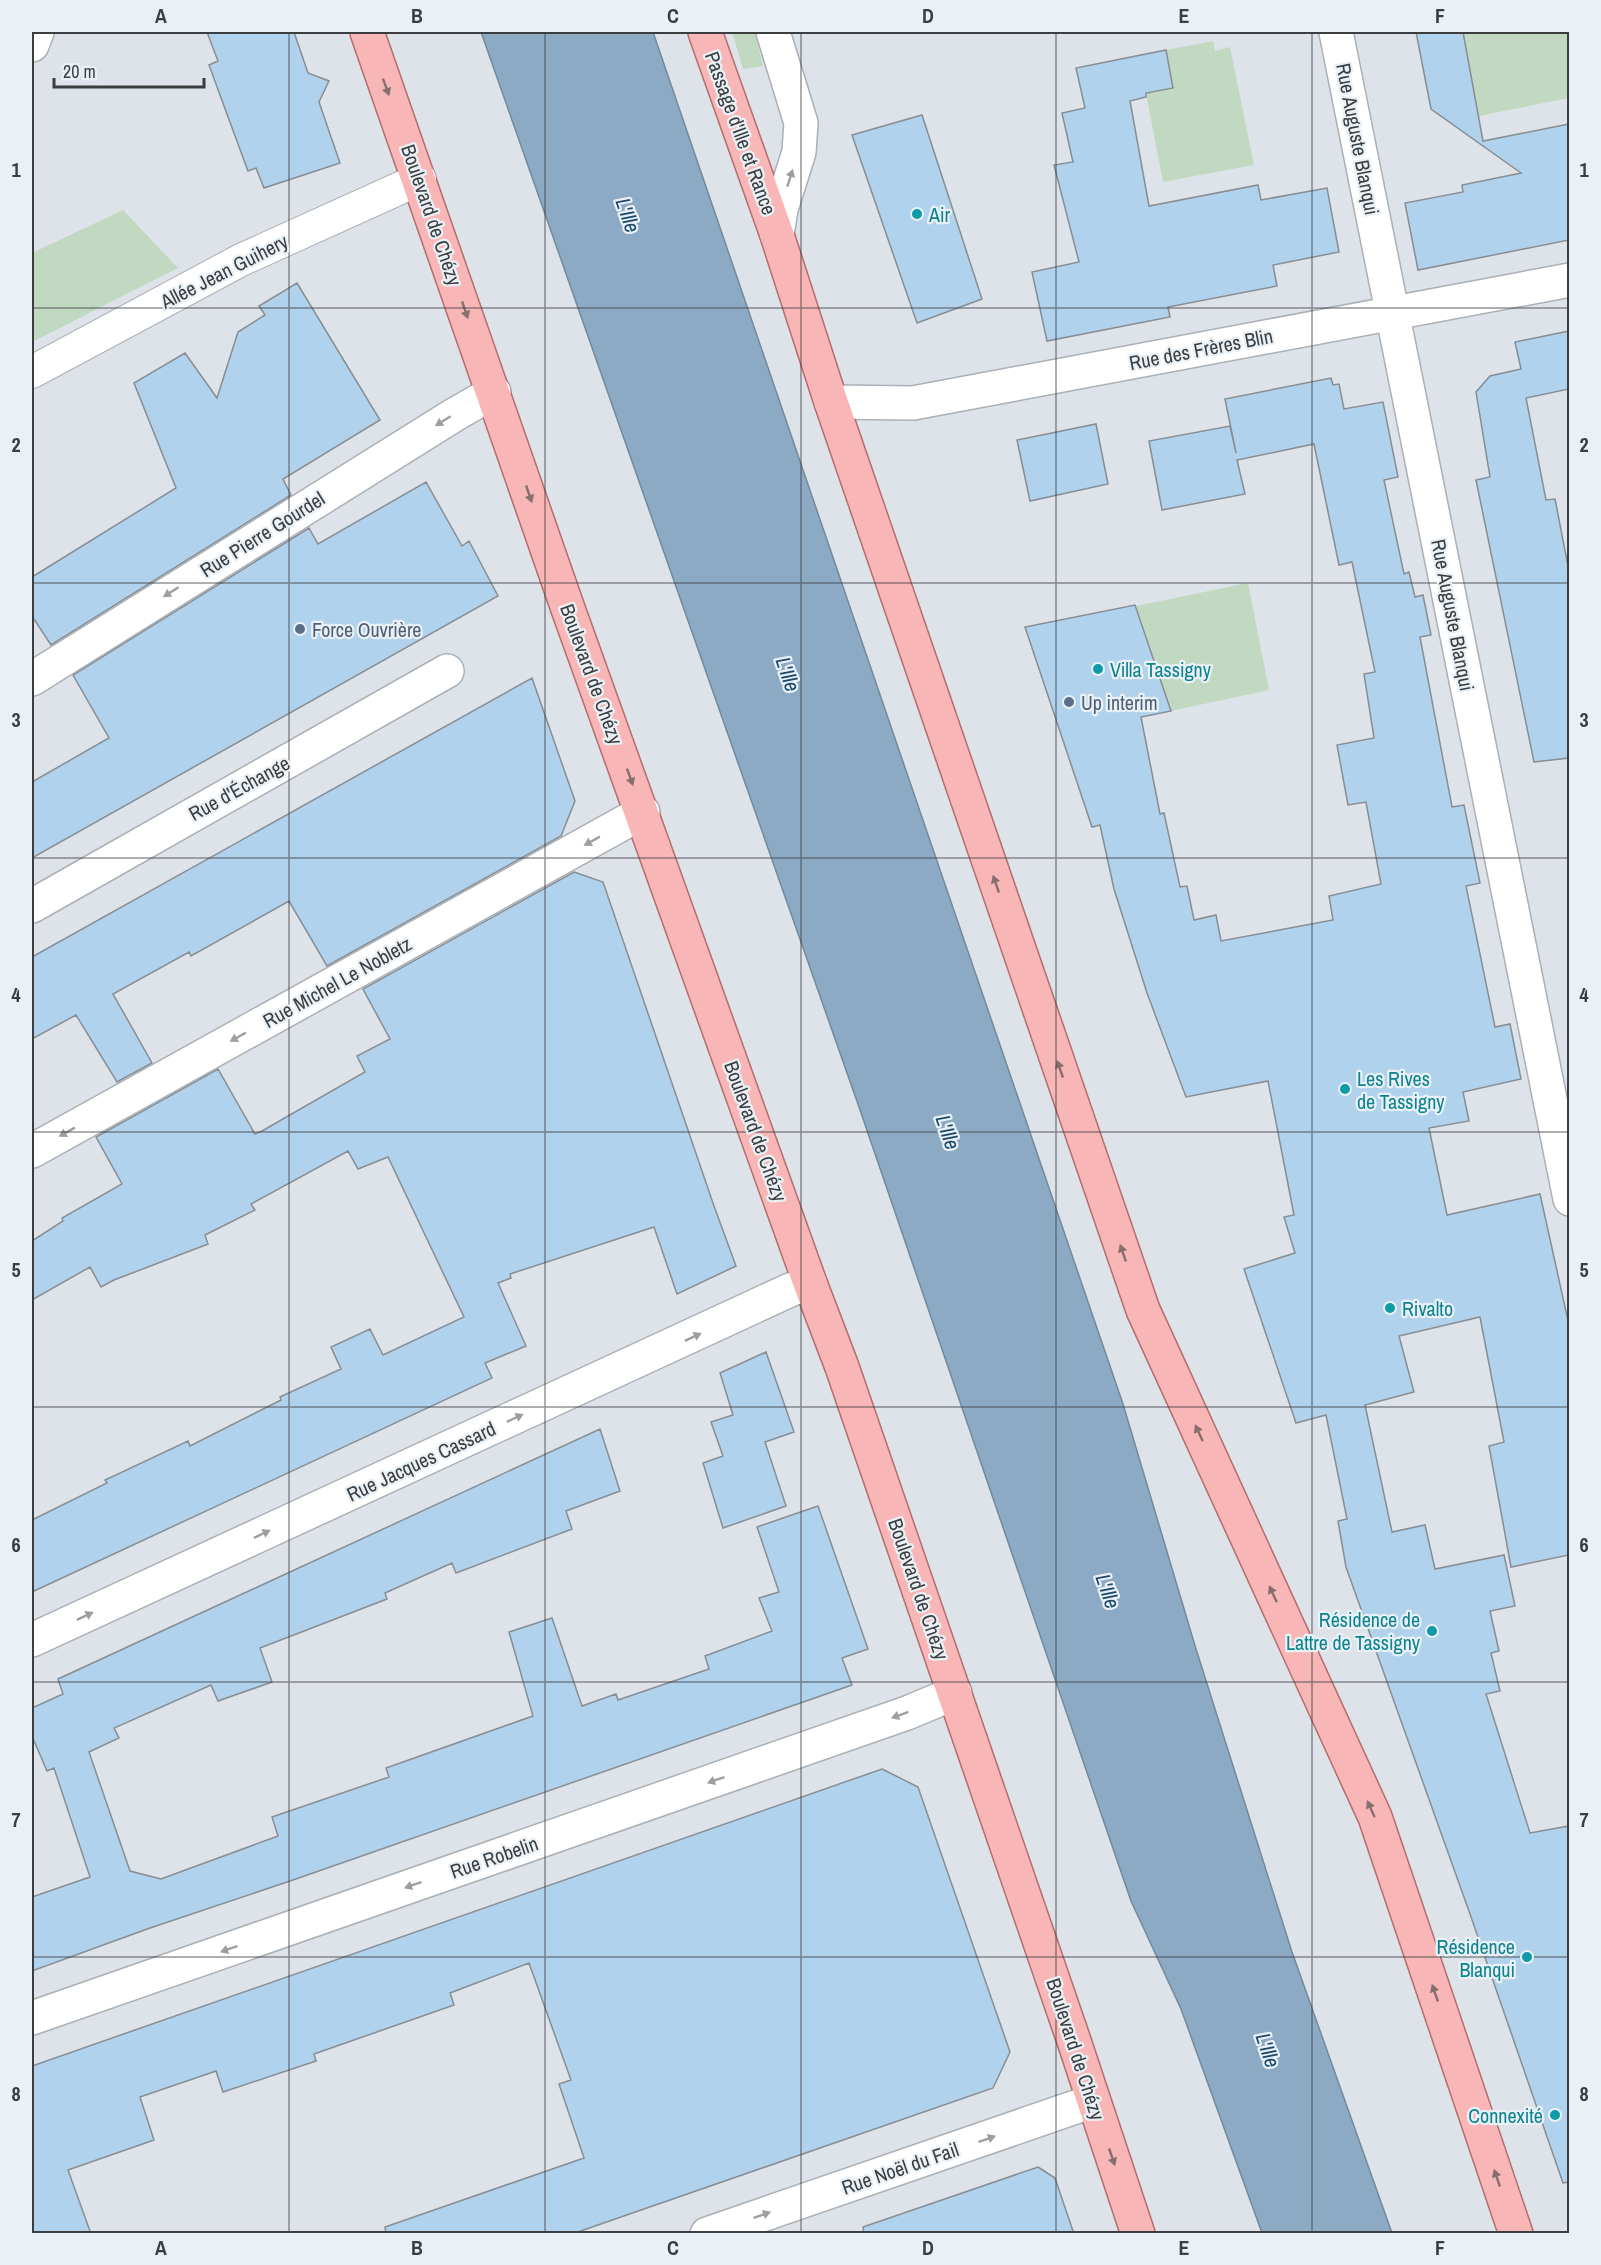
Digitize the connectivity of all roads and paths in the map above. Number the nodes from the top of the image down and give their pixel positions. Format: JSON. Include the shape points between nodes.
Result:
{"nodes":[{"id":1,"x":37,"y":32,"type":"edge"},
{"id":2,"x":367,"y":32,"type":"edge"},
{"id":3,"x":705,"y":32,"type":"edge"},
{"id":4,"x":773,"y":32,"type":"edge"},
{"id":5,"x":1336,"y":32,"type":"edge"},
{"id":6,"x":32,"y":45,"type":"edge"},
{"id":7,"x":420,"y":178,"type":"junction"},
{"id":8,"x":777,"y":235,"type":"junction"},
{"id":9,"x":1569,"y":280,"type":"edge"},
{"id":10,"x":1393,"y":314,"type":"junction"},
{"id":11,"x":32,"y":372,"type":"edge"},
{"id":12,"x":494,"y":392,"type":"junction"},
{"id":13,"x":831,"y":402,"type":"junction"},
{"id":14,"x":447,"y":671,"type":"dead end"},
{"id":15,"x":32,"y":678,"type":"edge"},
{"id":16,"x":643,"y":812,"type":"junction"},
{"id":17,"x":32,"y":906,"type":"edge"},
{"id":18,"x":32,"y":1151,"type":"edge"},
{"id":19,"x":1569,"y":1199,"type":"edge"},
{"id":20,"x":810,"y":1283,"type":"junction"},
{"id":21,"x":32,"y":1640,"type":"edge"},
{"id":22,"x":955,"y":1693,"type":"junction"},
{"id":23,"x":32,"y":2018,"type":"edge"},
{"id":24,"x":1093,"y":2102,"type":"junction"},
{"id":25,"x":707,"y":2234,"type":"edge"},
{"id":26,"x":1138,"y":2234,"type":"edge"},
{"id":27,"x":1516,"y":2234,"type":"edge"}],
"edges":[{"from":1,"to":6,"type":"street"},
{"from":2,"to":7,"type":"main road","name":"Boulevard de Chézy","one_way":true},
{"from":3,"to":8,"type":"main road","name":"Passage d'Ille et Rance"},
{"from":8,"to":4,"type":"street","one_way":true,"via":[[799,152],[801,123]]},
{"from":5,"to":10,"type":"street","name":"Rue Auguste Blanqui"},
{"from":7,"to":11,"type":"street","name":"Allée Jean Guihery","via":[[241,260]]},
{"from":7,"to":12,"type":"main road","name":"Boulevard de Chézy","one_way":true},
{"from":8,"to":13,"type":"main road","name":"Passage d'Ille et Rance"},
{"from":9,"to":10,"type":"street","name":"Rue des Frères Blin"},
{"from":10,"to":13,"type":"street","name":"Rue des Frères Blin","via":[[913,402]]},
{"from":10,"to":19,"type":"street","name":"Rue Auguste Blanqui"},
{"from":12,"to":15,"type":"street","name":"Rue Pierre Gourdel","one_way":true},
{"from":12,"to":16,"type":"main road","name":"Boulevard de Chézy","one_way":true},
{"from":27,"to":13,"type":"main road","name":"Passage d'Ille et Rance","one_way":true,"via":[[1375,1817],[1143,1310]]},
{"from":14,"to":17,"type":"street","name":"Rue d'Échange"},
{"from":16,"to":18,"type":"street","name":"Rue Michel Le Nobletz","one_way":true},
{"from":16,"to":20,"type":"main road","name":"Boulevard de Chézy"},
{"from":21,"to":20,"type":"street","name":"Rue Jacques Cassard","one_way":true},
{"from":20,"to":22,"type":"main road","name":"Boulevard de Chézy"},
{"from":22,"to":23,"type":"street","name":"Rue Robelin","one_way":true,"via":[[908,1713]]},
{"from":22,"to":24,"type":"main road","name":"Boulevard de Chézy"},
{"from":25,"to":24,"type":"street","name":"Rue Noël du Fail","one_way":true},
{"from":24,"to":26,"type":"main road","name":"Boulevard de Chézy","one_way":true}]}
